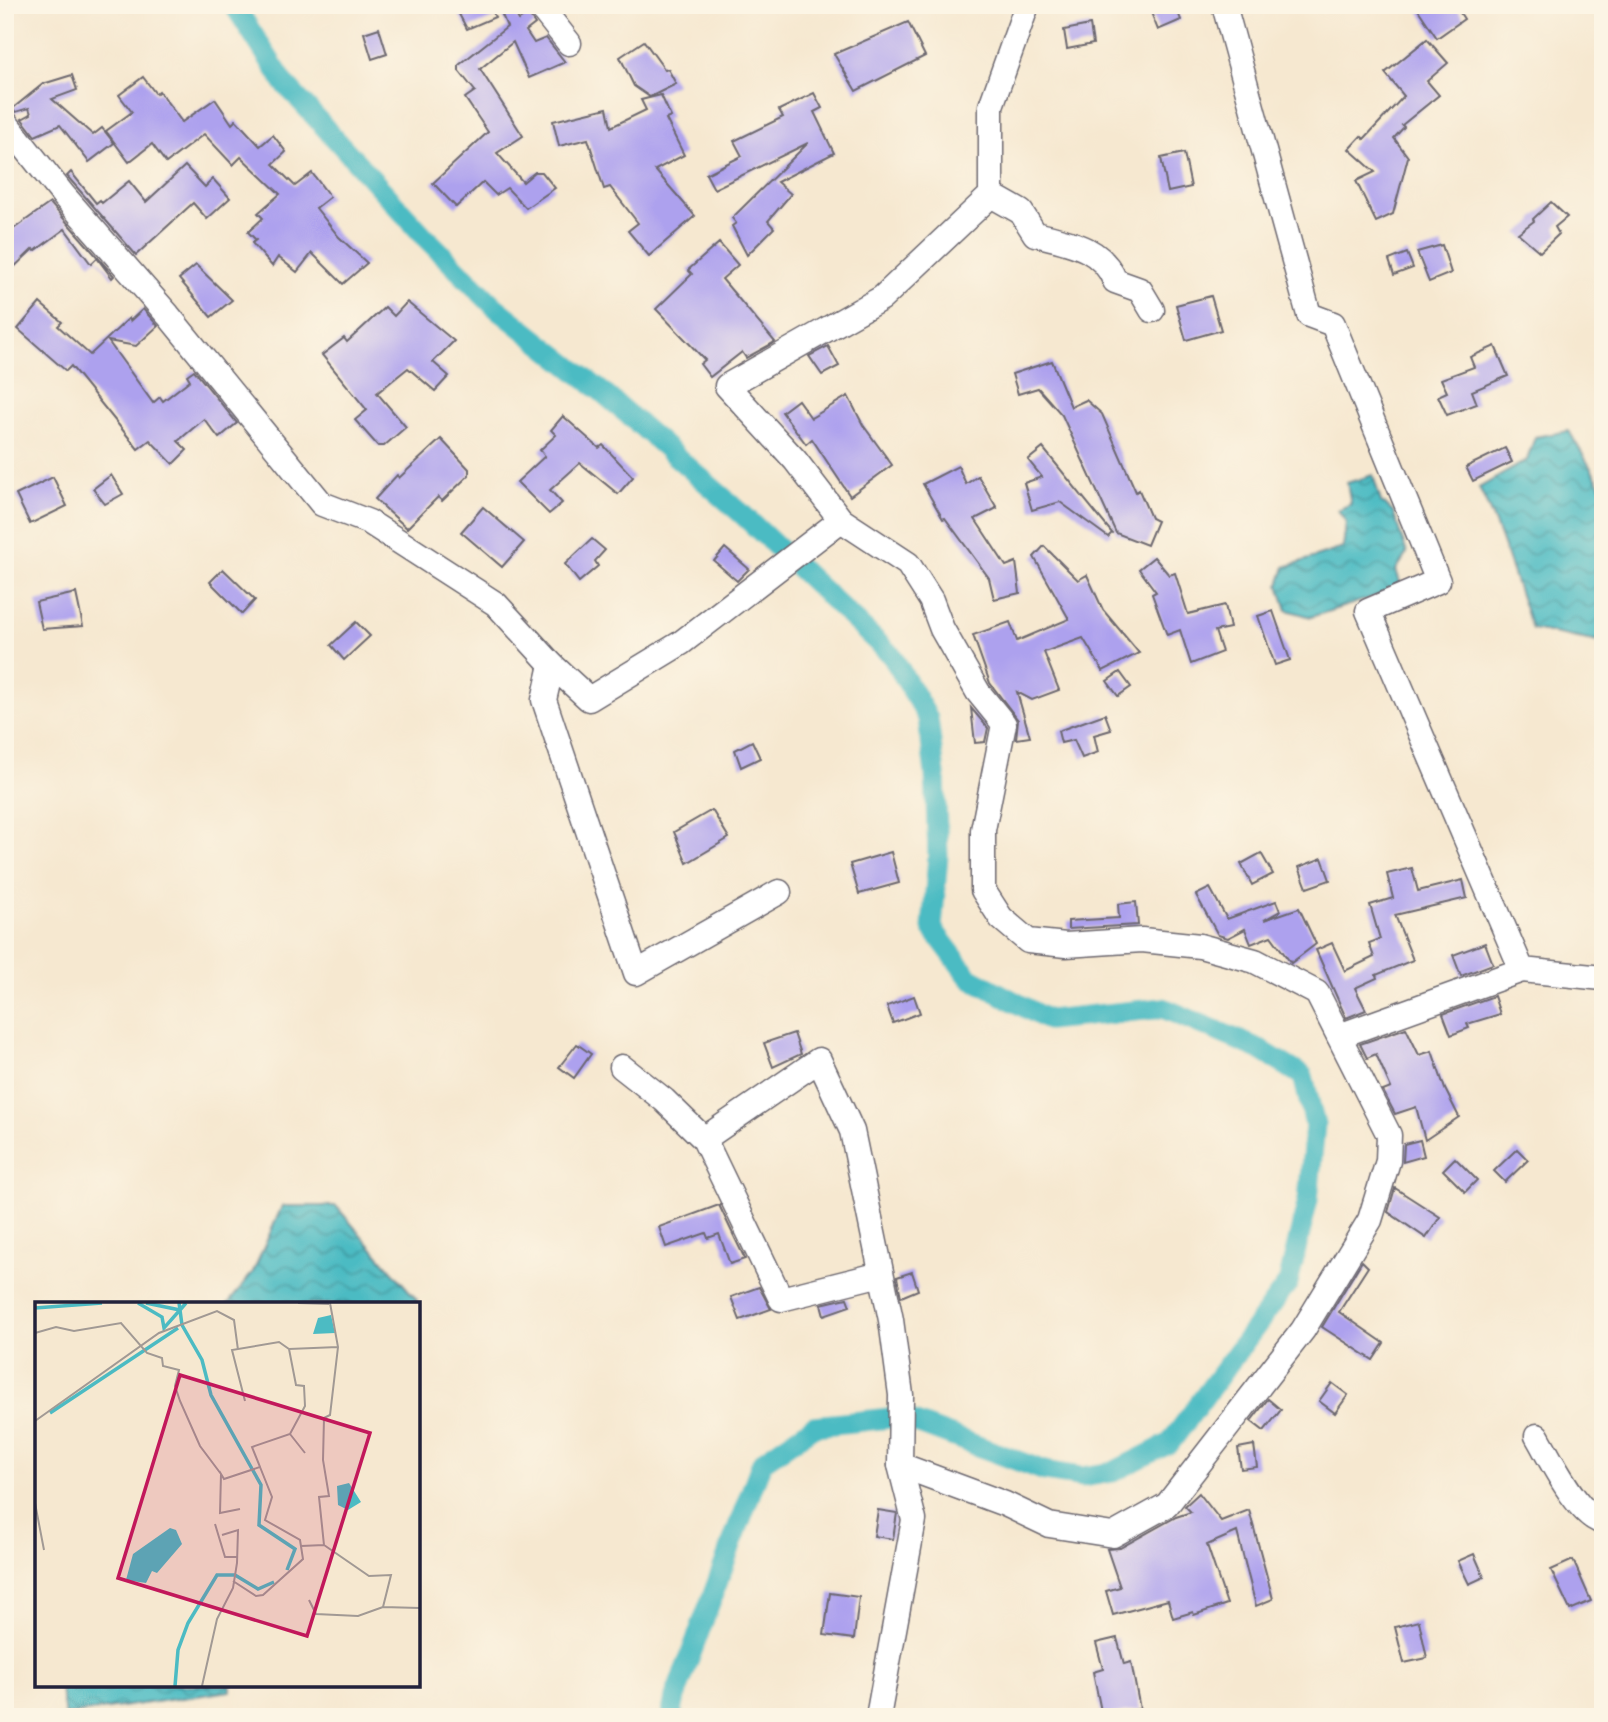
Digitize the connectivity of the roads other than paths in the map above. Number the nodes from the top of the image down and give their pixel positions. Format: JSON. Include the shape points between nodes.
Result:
{"nodes":[{"id":1,"x":539,"y":5,"type":"edge"},
{"id":2,"x":1027,"y":5,"type":"edge"},
{"id":3,"x":1224,"y":5,"type":"edge"},
{"id":4,"x":569,"y":43,"type":"dead end"},
{"id":5,"x":5,"y":122,"type":"edge"},
{"id":6,"x":992,"y":195,"type":"junction"},
{"id":7,"x":1152,"y":310,"type":"dead end"},
{"id":8,"x":841,"y":520,"type":"junction"},
{"id":9,"x":552,"y":665,"type":"junction"},
{"id":10,"x":779,"y":892,"type":"dead end"},
{"id":11,"x":1522,"y":970,"type":"junction"},
{"id":12,"x":1603,"y":978,"type":"edge"},
{"id":13,"x":1339,"y":1036,"type":"junction"},
{"id":14,"x":622,"y":1067,"type":"dead end"},
{"id":15,"x":704,"y":1139,"type":"junction"},
{"id":16,"x":881,"y":1274,"type":"junction"},
{"id":17,"x":1537,"y":1436,"type":"dead end"},
{"id":18,"x":900,"y":1465,"type":"junction"},
{"id":19,"x":1603,"y":1521,"type":"edge"},
{"id":20,"x":878,"y":1717,"type":"edge"}],
"edges":[{"from":1,"to":4,"type":"street"},
{"from":2,"to":6,"type":"street","via":[[991,106]]},
{"from":3,"to":11,"type":"street","via":[[1308,315],[1333,324],[1438,581],[1368,611]]},
{"from":5,"to":9,"type":"street","via":[[322,505],[369,522],[496,604]]},
{"from":6,"to":7,"type":"street","via":[[1021,212],[1035,234],[1075,243],[1096,254],[1109,266],[1115,281],[1140,290]]},
{"from":6,"to":8,"type":"street","via":[[882,298],[727,386],[795,460]]},
{"from":8,"to":9,"type":"street","via":[[681,643],[589,699]]},
{"from":8,"to":13,"type":"street","via":[[908,564],[978,692],[1004,724],[983,830],[983,890],[1001,918],[1028,941],[1066,945],[1142,940],[1200,946],[1255,961],[1318,993]]},
{"from":9,"to":10,"type":"street","via":[[544,700],[636,974]]},
{"from":11,"to":12,"type":"street"},
{"from":11,"to":13,"type":"street"},
{"from":13,"to":18,"type":"street","via":[[1389,1135],[1388,1161],[1370,1220],[1303,1330],[1167,1505],[1113,1535],[1049,1525]]},
{"from":14,"to":15,"type":"street"},
{"from":15,"to":16,"type":"street","via":[[781,1299]]},
{"from":15,"to":16,"type":"street","via":[[819,1060],[852,1131]]},
{"from":16,"to":18,"type":"street","via":[[901,1395]]},
{"from":17,"to":19,"type":"street","via":[[1576,1499],[1594,1520]]},
{"from":18,"to":20,"type":"street","via":[[914,1520]]}]}
